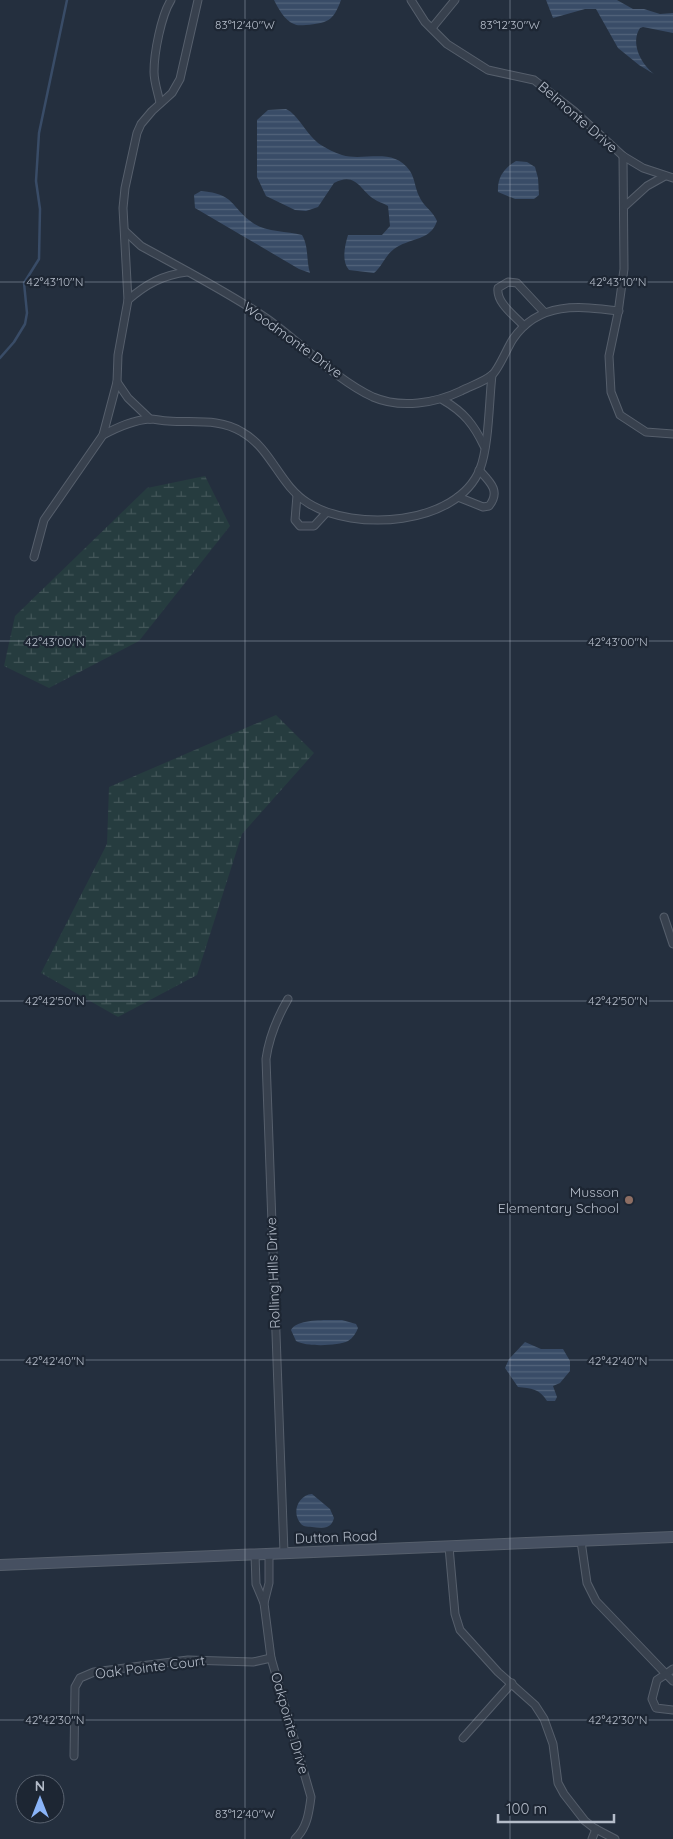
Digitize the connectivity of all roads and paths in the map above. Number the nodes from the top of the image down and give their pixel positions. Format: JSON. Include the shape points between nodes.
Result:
{"nodes":[{"id":1,"x":171,"y":0,"type":"edge"},
{"id":2,"x":198,"y":0,"type":"edge"},
{"id":3,"x":411,"y":0,"type":"edge"},
{"id":4,"x":455,"y":0,"type":"edge"},
{"id":5,"x":432,"y":28,"type":"junction"},
{"id":6,"x":160,"y":103,"type":"junction"},
{"id":7,"x":623,"y":156,"type":"junction"},
{"id":8,"x":665,"y":176,"type":"junction"},
{"id":9,"x":673,"y":178,"type":"edge"},
{"id":10,"x":625,"y":206,"type":"junction"},
{"id":11,"x":126,"y":232,"type":"junction"},
{"id":12,"x":188,"y":272,"type":"junction"},
{"id":13,"x":128,"y":300,"type":"junction"},
{"id":14,"x":619,"y":311,"type":"junction"},
{"id":15,"x":544,"y":312,"type":"junction"},
{"id":16,"x":524,"y":326,"type":"junction"},
{"id":17,"x":492,"y":375,"type":"junction"},
{"id":18,"x":117,"y":382,"type":"junction"},
{"id":19,"x":443,"y":400,"type":"junction"},
{"id":20,"x":150,"y":419,"type":"junction"},
{"id":21,"x":673,"y":434,"type":"edge"},
{"id":22,"x":103,"y":435,"type":"junction"},
{"id":23,"x":484,"y":446,"type":"junction"},
{"id":24,"x":479,"y":470,"type":"junction"},
{"id":25,"x":297,"y":495,"type":"junction"},
{"id":26,"x":458,"y":497,"type":"junction"},
{"id":27,"x":326,"y":513,"type":"junction"},
{"id":28,"x":34,"y":557,"type":"dead end"},
{"id":29,"x":664,"y":917,"type":"dead end"},
{"id":30,"x":673,"y":944,"type":"edge"},
{"id":31,"x":288,"y":998,"type":"dead end"},
{"id":32,"x":673,"y":1537,"type":"edge"},
{"id":33,"x":581,"y":1541,"type":"junction"},
{"id":34,"x":449,"y":1546,"type":"junction"},
{"id":35,"x":284,"y":1553,"type":"junction"},
{"id":36,"x":255,"y":1554,"type":"junction"},
{"id":37,"x":269,"y":1554,"type":"junction"},
{"id":38,"x":0,"y":1565,"type":"edge"},
{"id":39,"x":269,"y":1583,"type":"junction"},
{"id":40,"x":256,"y":1584,"type":"junction"},
{"id":41,"x":264,"y":1603,"type":"junction"},
{"id":42,"x":271,"y":1658,"type":"junction"},
{"id":43,"x":673,"y":1669,"type":"edge"},
{"id":44,"x":666,"y":1674,"type":"junction"},
{"id":45,"x":673,"y":1681,"type":"edge"},
{"id":46,"x":512,"y":1683,"type":"junction"},
{"id":47,"x":673,"y":1710,"type":"edge"},
{"id":48,"x":464,"y":1738,"type":"dead end"},
{"id":49,"x":74,"y":1756,"type":"dead end"},
{"id":50,"x":596,"y":1830,"type":"junction"},
{"id":51,"x":295,"y":1839,"type":"edge"},
{"id":52,"x":592,"y":1839,"type":"edge"},
{"id":53,"x":615,"y":1839,"type":"edge"}],
"edges":[{"from":1,"to":6,"type":"street","via":[[155,59],[154,74]]},
{"from":2,"to":6,"type":"street","via":[[180,79],[172,93]]},
{"from":3,"to":5,"type":"street","name":"Belmonte Drive"},
{"from":4,"to":5,"type":"street"},
{"from":5,"to":7,"type":"street","name":"Belmonte Drive","via":[[447,44],[488,70],[534,80]]},
{"from":6,"to":11,"type":"street","via":[[137,133],[123,198]]},
{"from":7,"to":8,"type":"street","name":"Belmonte Drive"},
{"from":7,"to":10,"type":"street"},
{"from":8,"to":9,"type":"street","name":"Belmonte Drive"},
{"from":8,"to":10,"type":"street","via":[[647,186]]},
{"from":10,"to":14,"type":"street","via":[[624,270]]},
{"from":11,"to":12,"type":"street","name":"Woodmonte Drive","via":[[141,246]]},
{"from":11,"to":13,"type":"street"},
{"from":12,"to":13,"type":"street","via":[[153,281]]},
{"from":12,"to":19,"type":"street","name":"Woodmonte Drive","via":[[268,320],[374,397],[426,403]]},
{"from":13,"to":18,"type":"street","via":[[118,355]]},
{"from":14,"to":15,"type":"street","via":[[576,306]]},
{"from":14,"to":21,"type":"street","via":[[609,356],[611,392],[620,415],[646,432]]},
{"from":15,"to":16,"type":"street"},
{"from":15,"to":16,"type":"street","via":[[517,283],[503,284],[497,294]]},
{"from":16,"to":17,"type":"street"},
{"from":17,"to":19,"type":"street","name":"Woodmonte Drive"},
{"from":17,"to":23,"type":"street"},
{"from":18,"to":20,"type":"street"},
{"from":18,"to":22,"type":"street"},
{"from":19,"to":23,"type":"street","via":[[459,409],[473,423]]},
{"from":20,"to":22,"type":"street","via":[[120,426]]},
{"from":20,"to":25,"type":"street","via":[[207,421],[242,431],[257,442]]},
{"from":22,"to":28,"type":"street","via":[[44,520]]},
{"from":23,"to":24,"type":"street"},
{"from":24,"to":26,"type":"street"},
{"from":24,"to":26,"type":"street","via":[[495,492],[489,506],[482,507]]},
{"from":25,"to":27,"type":"street"},
{"from":25,"to":27,"type":"street","via":[[295,520],[300,526],[314,526]]},
{"from":26,"to":27,"type":"street","via":[[443,508],[419,515],[370,520]]},
{"from":29,"to":30,"type":"street"},
{"from":31,"to":35,"type":"street","name":"Rolling Hills Drive","via":[[277,1018],[266,1059]]},
{"from":32,"to":33,"type":"street","name":"Dutton Road"},
{"from":33,"to":34,"type":"street","name":"Dutton Road"},
{"from":33,"to":44,"type":"street","via":[[587,1583],[596,1601]]},
{"from":34,"to":35,"type":"street","name":"Dutton Road"},
{"from":34,"to":46,"type":"street","via":[[455,1614],[460,1630],[476,1651]]},
{"from":35,"to":37,"type":"street","name":"Dutton Road"},
{"from":36,"to":37,"type":"street","name":"Dutton Road"},
{"from":36,"to":38,"type":"street","name":"Dutton Road"},
{"from":36,"to":40,"type":"street","name":"Oakpointe Drive"},
{"from":37,"to":39,"type":"street","name":"Oakpointe Drive"},
{"from":39,"to":40,"type":"street"},
{"from":39,"to":41,"type":"street","name":"Oakpointe Drive"},
{"from":40,"to":41,"type":"street","name":"Oakpointe Drive"},
{"from":41,"to":42,"type":"street","name":"Oakpointe Drive"},
{"from":42,"to":49,"type":"street","name":"Oak Pointe Court","via":[[252,1662],[188,1660],[94,1672],[80,1678],[74,1687]]},
{"from":42,"to":51,"type":"street","name":"Oakpointe Drive","via":[[311,1797],[309,1814],[301,1834]]},
{"from":43,"to":44,"type":"street"},
{"from":44,"to":45,"type":"street"},
{"from":44,"to":47,"type":"street","via":[[657,1680],[652,1699],[656,1708]]},
{"from":46,"to":48,"type":"street"},
{"from":46,"to":50,"type":"street","via":[[535,1705],[544,1720],[553,1744],[558,1783],[564,1794]]},
{"from":50,"to":52,"type":"street"},
{"from":50,"to":53,"type":"street"}]}
